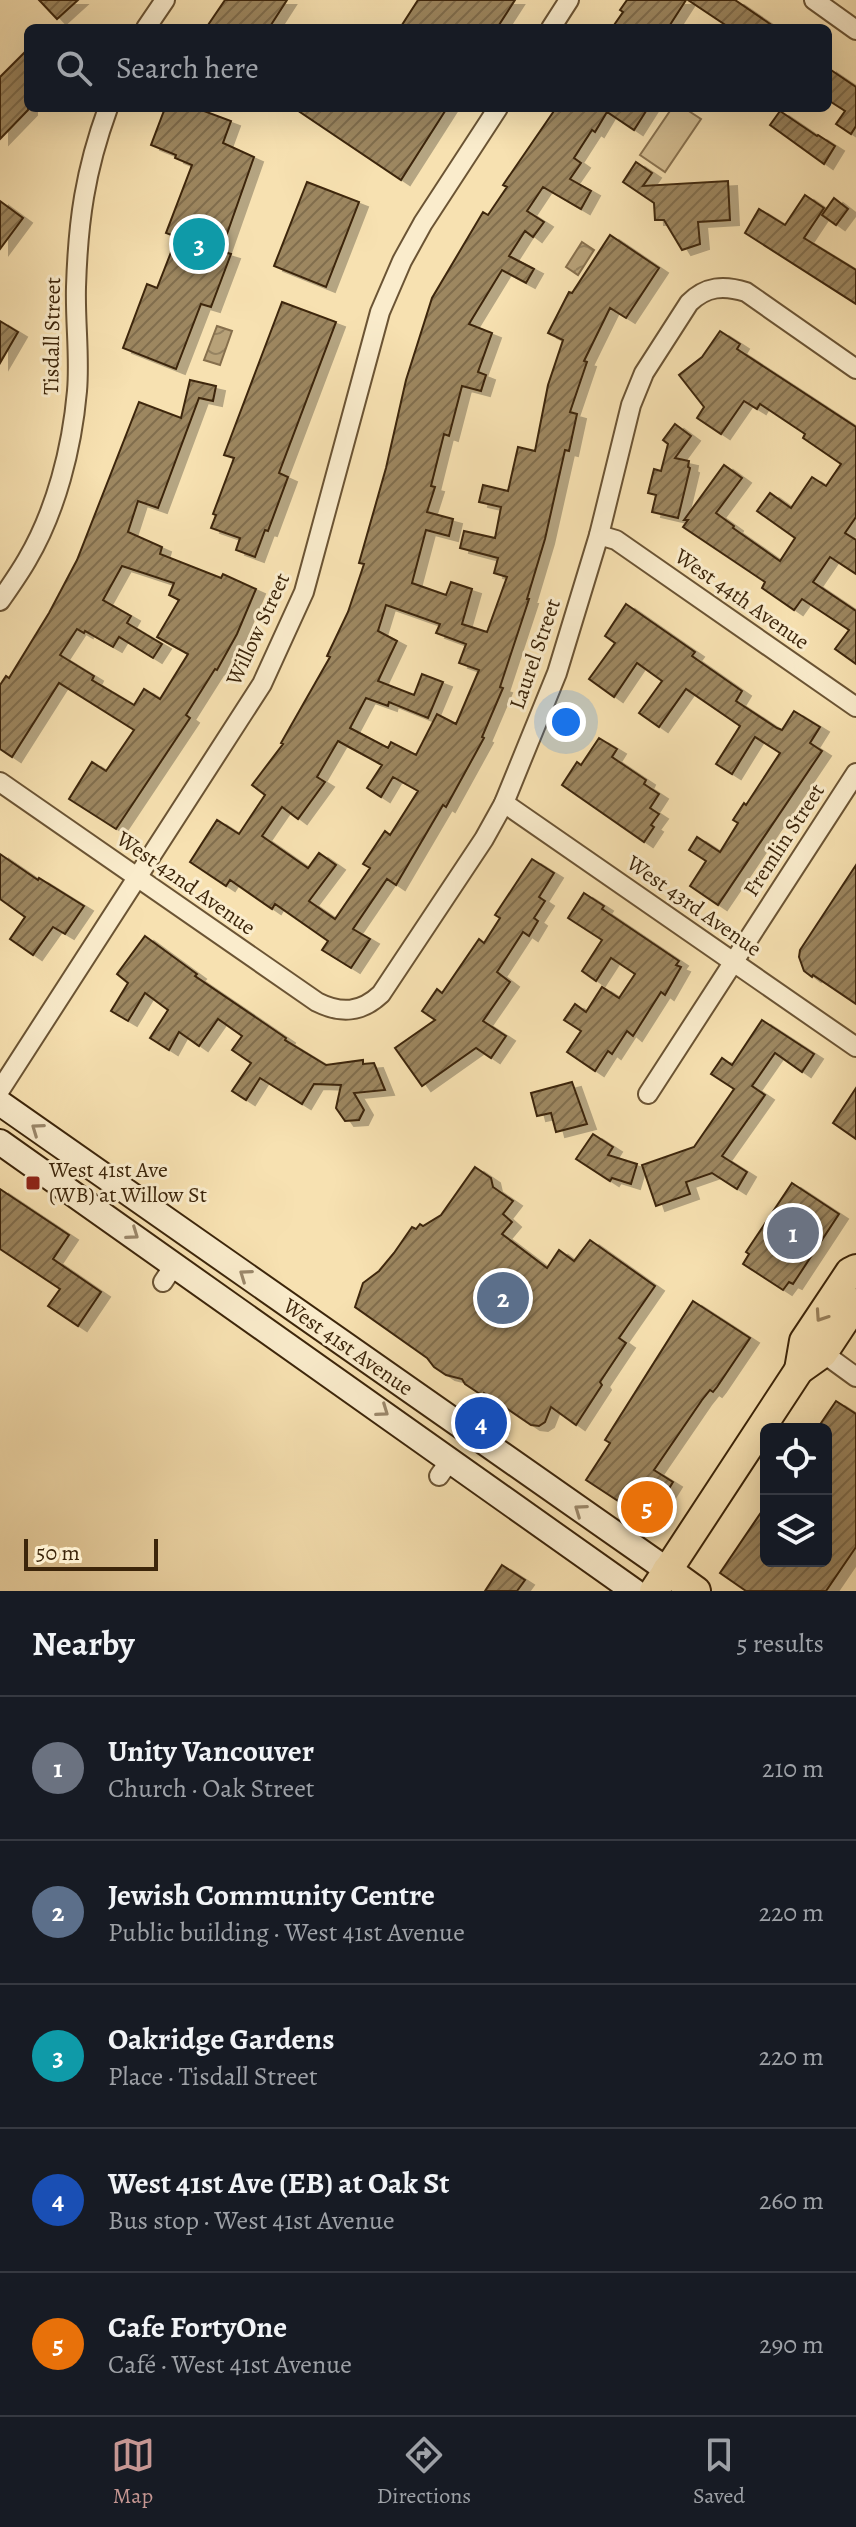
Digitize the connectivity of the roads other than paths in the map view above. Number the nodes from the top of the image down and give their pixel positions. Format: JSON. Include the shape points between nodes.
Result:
{"nodes":[{"id":1,"x":165,"y":0,"type":"edge"},
{"id":2,"x":569,"y":0,"type":"edge"},
{"id":3,"x":814,"y":0,"type":"edge"},
{"id":4,"x":149,"y":24,"type":"edge"},
{"id":5,"x":554,"y":24,"type":"edge"},
{"id":6,"x":856,"y":30,"type":"edge"},
{"id":7,"x":107,"y":112,"type":"edge"},
{"id":8,"x":495,"y":112,"type":"edge"},
{"id":9,"x":856,"y":369,"type":"edge"},
{"id":10,"x":599,"y":535,"type":"junction"},
{"id":11,"x":0,"y":601,"type":"edge"},
{"id":12,"x":856,"y":707,"type":"edge"},
{"id":13,"x":856,"y":773,"type":"edge"},
{"id":14,"x":0,"y":782,"type":"edge"},
{"id":15,"x":504,"y":803,"type":"junction"},
{"id":16,"x":137,"y":878,"type":"junction"},
{"id":17,"x":732,"y":962,"type":"junction"},
{"id":18,"x":351,"y":1011,"type":"joint"},
{"id":19,"x":856,"y":1047,"type":"edge"},
{"id":20,"x":0,"y":1090,"type":"edge"},
{"id":21,"x":648,"y":1094,"type":"dead end"},
{"id":22,"x":0,"y":1103,"type":"edge"},
{"id":23,"x":0,"y":1142,"type":"edge"},
{"id":24,"x":193,"y":1238,"type":"junction"},
{"id":25,"x":856,"y":1269,"type":"edge"},
{"id":26,"x":169,"y":1273,"type":"junction"},
{"id":27,"x":856,"y":1303,"type":"edge"},
{"id":28,"x":823,"y":1353,"type":"junction"},
{"id":29,"x":799,"y":1370,"type":"junction"},
{"id":30,"x":856,"y":1377,"type":"edge"},
{"id":31,"x":469,"y":1432,"type":"junction"},
{"id":32,"x":445,"y":1468,"type":"junction"},
{"id":33,"x":661,"y":1581,"type":"edge"},
{"id":34,"x":634,"y":1591,"type":"edge"},
{"id":35,"x":696,"y":1591,"type":"edge"}],
"edges":[{"from":1,"to":4,"type":"street"},
{"from":2,"to":5,"type":"street"},
{"from":3,"to":6,"type":"street"},
{"from":7,"to":11,"type":"street","name":"Tisdall Street","via":[[82,194],[77,390],[71,433],[52,506],[28,559]]},
{"from":8,"to":16,"type":"street","name":"Willow Street","via":[[423,223],[380,312],[304,592],[289,628],[262,684]]},
{"from":9,"to":10,"type":"street","name":"Laurel Street","via":[[746,292],[729,287],[698,294],[644,373]]},
{"from":10,"to":12,"type":"street","name":"West 44th Avenue","via":[[616,540]]},
{"from":10,"to":15,"type":"street","name":"Laurel Street","via":[[557,673]]},
{"from":13,"to":17,"type":"street","name":"Fremlin Street"},
{"from":14,"to":16,"type":"street","name":"West 42nd Avenue"},
{"from":15,"to":17,"type":"street","name":"West 43rd Avenue"},
{"from":15,"to":18,"type":"street","name":"Laurel Street","via":[[381,994]]},
{"from":16,"to":18,"type":"street","name":"West 42nd Avenue","via":[[317,1002]]},
{"from":16,"to":20,"type":"street","name":"Willow Street"},
{"from":17,"to":19,"type":"street","name":"West 43rd Avenue"},
{"from":17,"to":21,"type":"street","name":"Fremlin Street"},
{"from":24,"to":22,"type":"main road","name":"West 41st Avenue","one_way":true},
{"from":23,"to":26,"type":"main road","name":"West 41st Avenue","one_way":true},
{"from":24,"to":26,"type":"main road"},
{"from":31,"to":24,"type":"main road","name":"West 41st Avenue","one_way":true},
{"from":25,"to":29,"type":"main road","one_way":true,"via":[[804,1341]]},
{"from":26,"to":32,"type":"main road","name":"West 41st Avenue","one_way":true},
{"from":27,"to":28,"type":"main road"},
{"from":28,"to":29,"type":"main road"},
{"from":28,"to":30,"type":"street"},
{"from":29,"to":33,"type":"main road"},
{"from":31,"to":32,"type":"main road"},
{"from":33,"to":31,"type":"main road","name":"West 41st Avenue","one_way":true},
{"from":32,"to":34,"type":"main road","name":"West 41st Avenue"},
{"from":33,"to":35,"type":"main road","name":"West 41st Avenue"}]}
